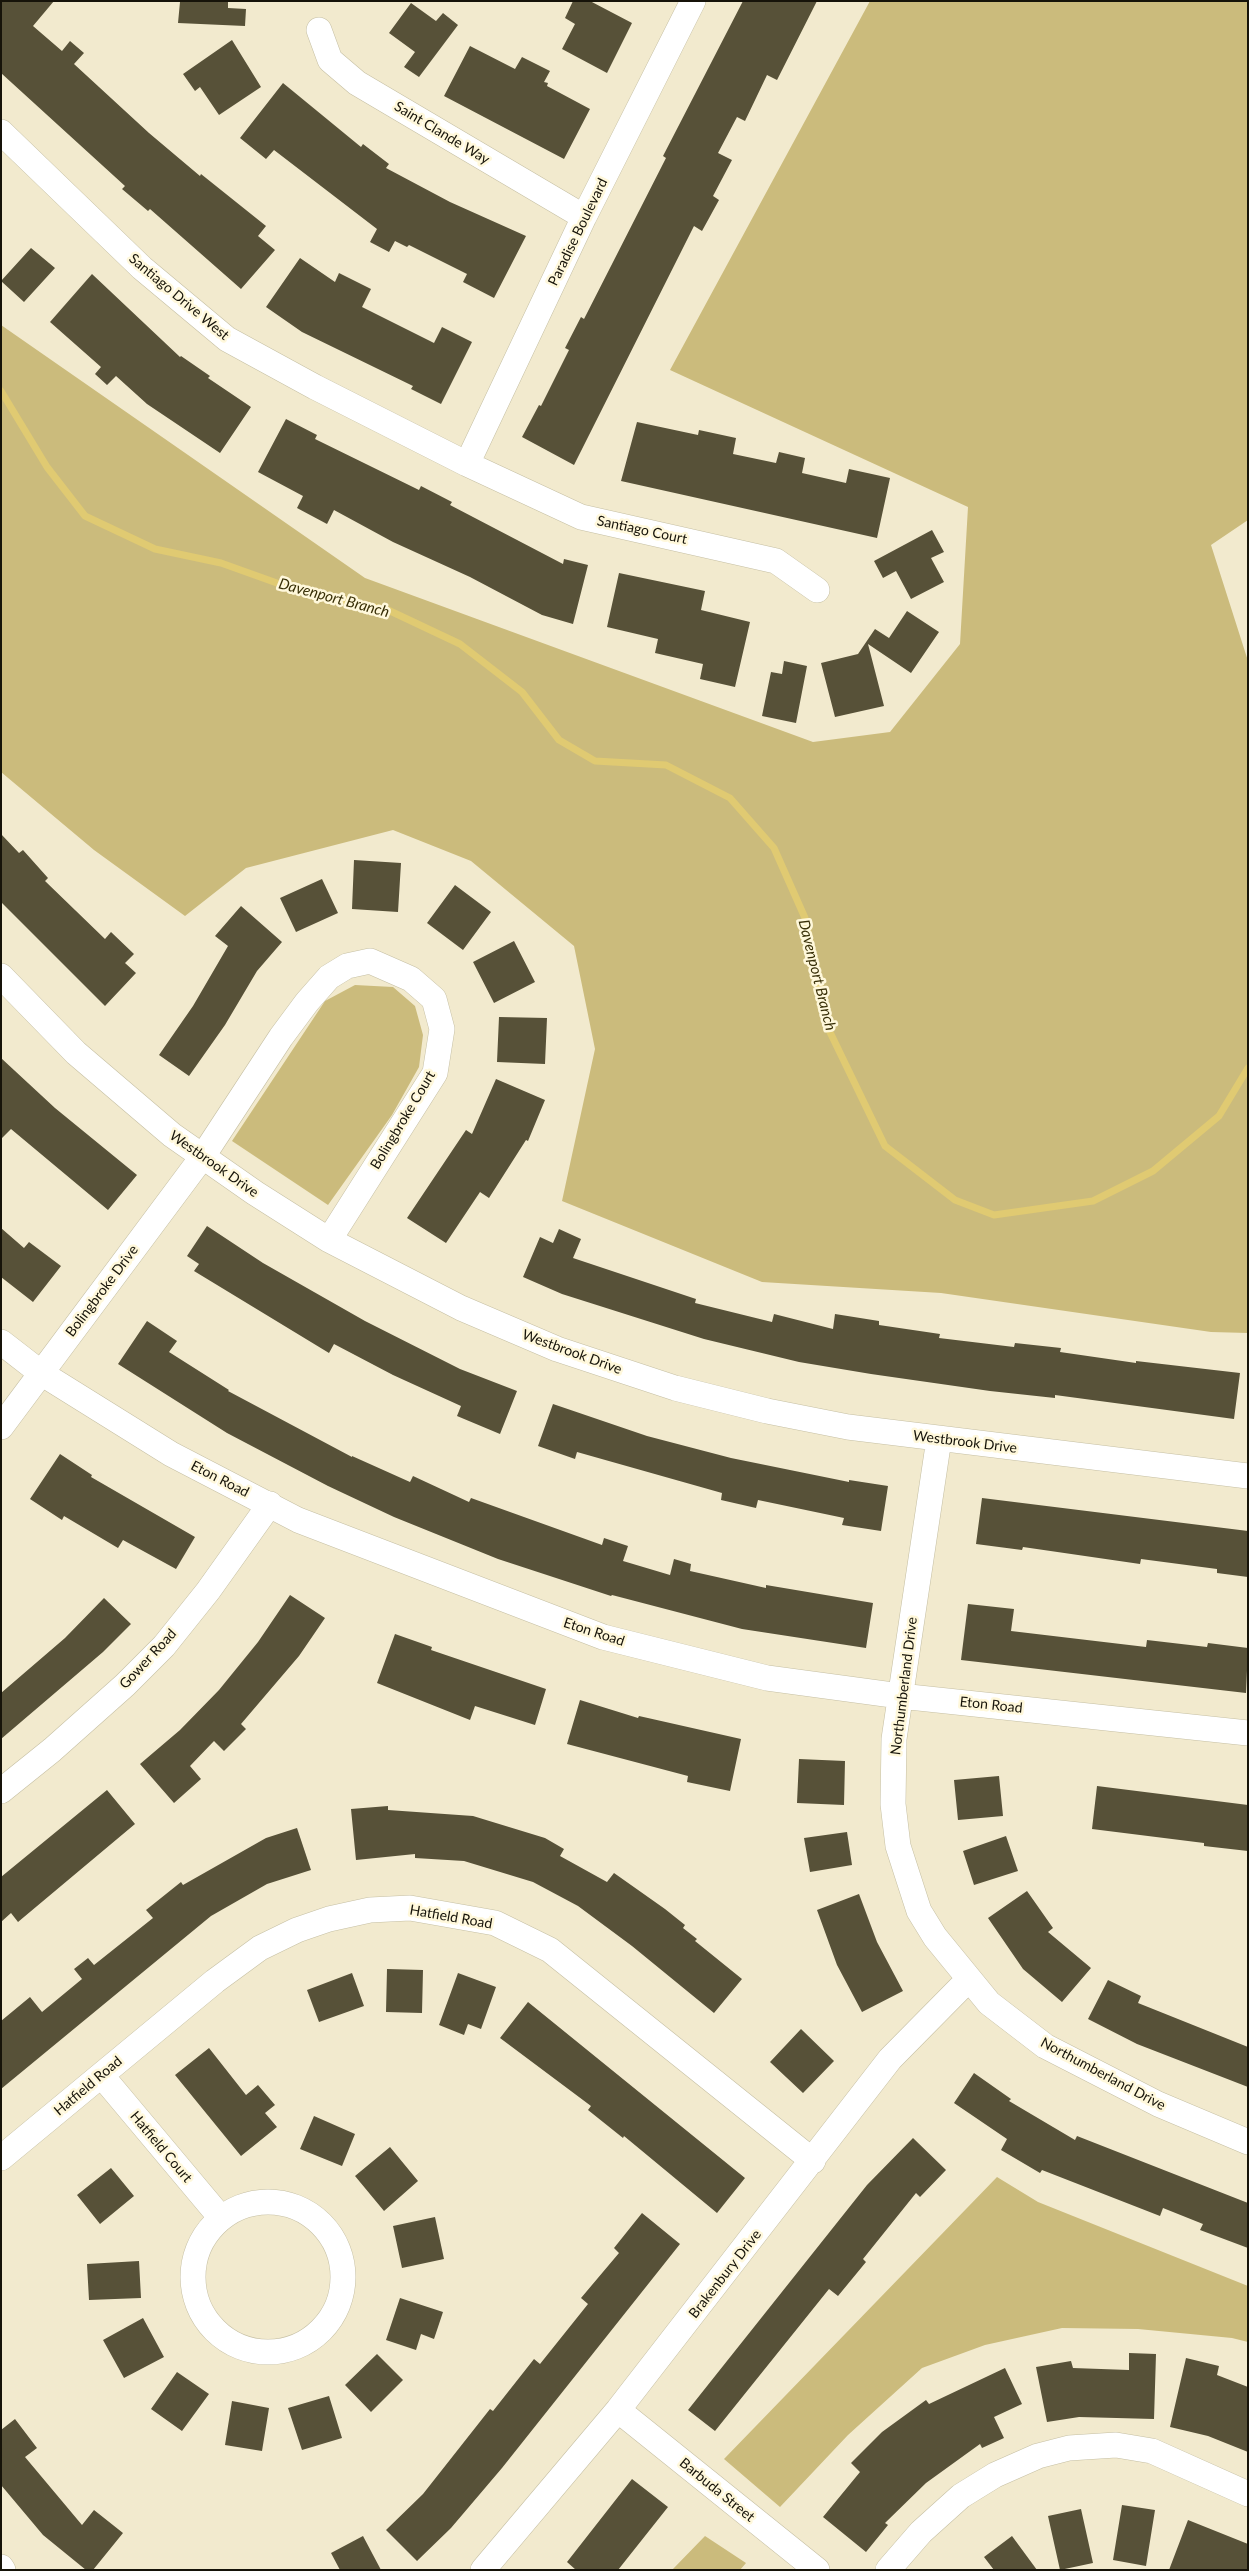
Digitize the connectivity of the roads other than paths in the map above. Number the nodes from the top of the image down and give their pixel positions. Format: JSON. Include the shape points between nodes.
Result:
{"nodes":[{"id":1,"x":694,"y":1,"type":"edge"},
{"id":2,"x":319,"y":30,"type":"dead end"},
{"id":3,"x":1,"y":132,"type":"edge"},
{"id":4,"x":584,"y":217,"type":"junction"},
{"id":5,"x":467,"y":464,"type":"junction"},
{"id":6,"x":817,"y":590,"type":"dead end"},
{"id":7,"x":1,"y":976,"type":"edge"},
{"id":8,"x":203,"y":1156,"type":"junction"},
{"id":9,"x":329,"y":1240,"type":"junction"},
{"id":10,"x":1,"y":1342,"type":"edge"},
{"id":11,"x":41,"y":1373,"type":"junction"},
{"id":12,"x":1,"y":1427,"type":"edge"},
{"id":13,"x":939,"y":1439,"type":"junction"},
{"id":14,"x":1248,"y":1476,"type":"edge"},
{"id":15,"x":270,"y":1504,"type":"junction"},
{"id":16,"x":900,"y":1696,"type":"junction"},
{"id":17,"x":1248,"y":1733,"type":"edge"},
{"id":18,"x":1,"y":1791,"type":"edge"},
{"id":19,"x":968,"y":1980,"type":"junction"},
{"id":20,"x":102,"y":2076,"type":"junction"},
{"id":21,"x":1248,"y":2142,"type":"edge"},
{"id":22,"x":1,"y":2158,"type":"edge"},
{"id":23,"x":814,"y":2161,"type":"junction"},
{"id":24,"x":221,"y":2218,"type":"junction"},
{"id":25,"x":618,"y":2410,"type":"junction"},
{"id":26,"x":1248,"y":2494,"type":"edge"},
{"id":27,"x":483,"y":2570,"type":"edge"},
{"id":28,"x":817,"y":2570,"type":"edge"},
{"id":29,"x":888,"y":2570,"type":"edge"}],
"edges":[{"from":1,"to":4,"type":"street","name":"Paradise Boulevard"},
{"from":2,"to":4,"type":"street","name":"Saint Clande Way","via":[[330,60],[357,83]]},
{"from":3,"to":5,"type":"street","name":"Santiago Drive West","via":[[142,268],[227,339]]},
{"from":4,"to":5,"type":"street","name":"Paradise Boulevard"},
{"from":5,"to":6,"type":"street","name":"Santiago Court","via":[[581,517],[776,561]]},
{"from":7,"to":8,"type":"street","name":"Westbrook Drive","via":[[76,1053],[172,1135]]},
{"from":8,"to":9,"type":"street","name":"Westbrook Drive"},
{"from":8,"to":9,"type":"street","name":"Bolingbroke Court","via":[[281,1037],[330,977],[347,966],[370,961],[411,979],[434,999],[442,1029],[435,1073]]},
{"from":8,"to":11,"type":"street","name":"Bolingbroke Drive"},
{"from":9,"to":13,"type":"street","name":"Westbrook Drive","via":[[461,1308],[557,1349],[675,1388],[803,1418]]},
{"from":10,"to":11,"type":"street","name":"Eton Road"},
{"from":11,"to":12,"type":"street","name":"Bolingbroke Drive"},
{"from":11,"to":15,"type":"street","name":"Eton Road","via":[[171,1454]]},
{"from":13,"to":14,"type":"street","name":"Westbrook Drive"},
{"from":13,"to":16,"type":"street","name":"Northumberland Drive"},
{"from":15,"to":16,"type":"street","name":"Eton Road","via":[[298,1520],[602,1637],[767,1678]]},
{"from":15,"to":18,"type":"street","name":"Gower Road","via":[[164,1646],[52,1750]]},
{"from":16,"to":17,"type":"street","name":"Eton Road"},
{"from":16,"to":19,"type":"street","name":"Northumberland Drive","via":[[894,1739],[898,1846],[919,1912]]},
{"from":19,"to":21,"type":"street","name":"Northumberland Drive","via":[[989,2003],[1045,2046],[1158,2104]]},
{"from":19,"to":23,"type":"street","name":"Brakenbury Drive","via":[[890,2059]]},
{"from":20,"to":22,"type":"street","name":"Hatfield Road"},
{"from":20,"to":23,"type":"street","name":"Hatfield Road","via":[[215,1981],[260,1948],[329,1919],[370,1910],[410,1908],[494,1923],[550,1950]]},
{"from":20,"to":24,"type":"street","name":"Hatfield Court"},
{"from":23,"to":25,"type":"street","name":"Brakenbury Drive"},
{"from":24,"to":24,"type":"street","via":[[206,2234],[195,2260],[195,2297],[204,2317],[221,2336],[251,2350],[268,2352],[293,2348],[315,2336],[332,2318],[342,2294],[344,2269],[336,2245],[322,2224],[304,2211],[284,2203],[269,2202],[240,2207]]},
{"from":25,"to":27,"type":"street","name":"Brakenbury Drive"},
{"from":25,"to":28,"type":"street","name":"Barbuda Street"},
{"from":26,"to":29,"type":"street","via":[[1152,2451],[1116,2445],[1069,2448],[1038,2456],[995,2475],[961,2496],[921,2532]]}]}
